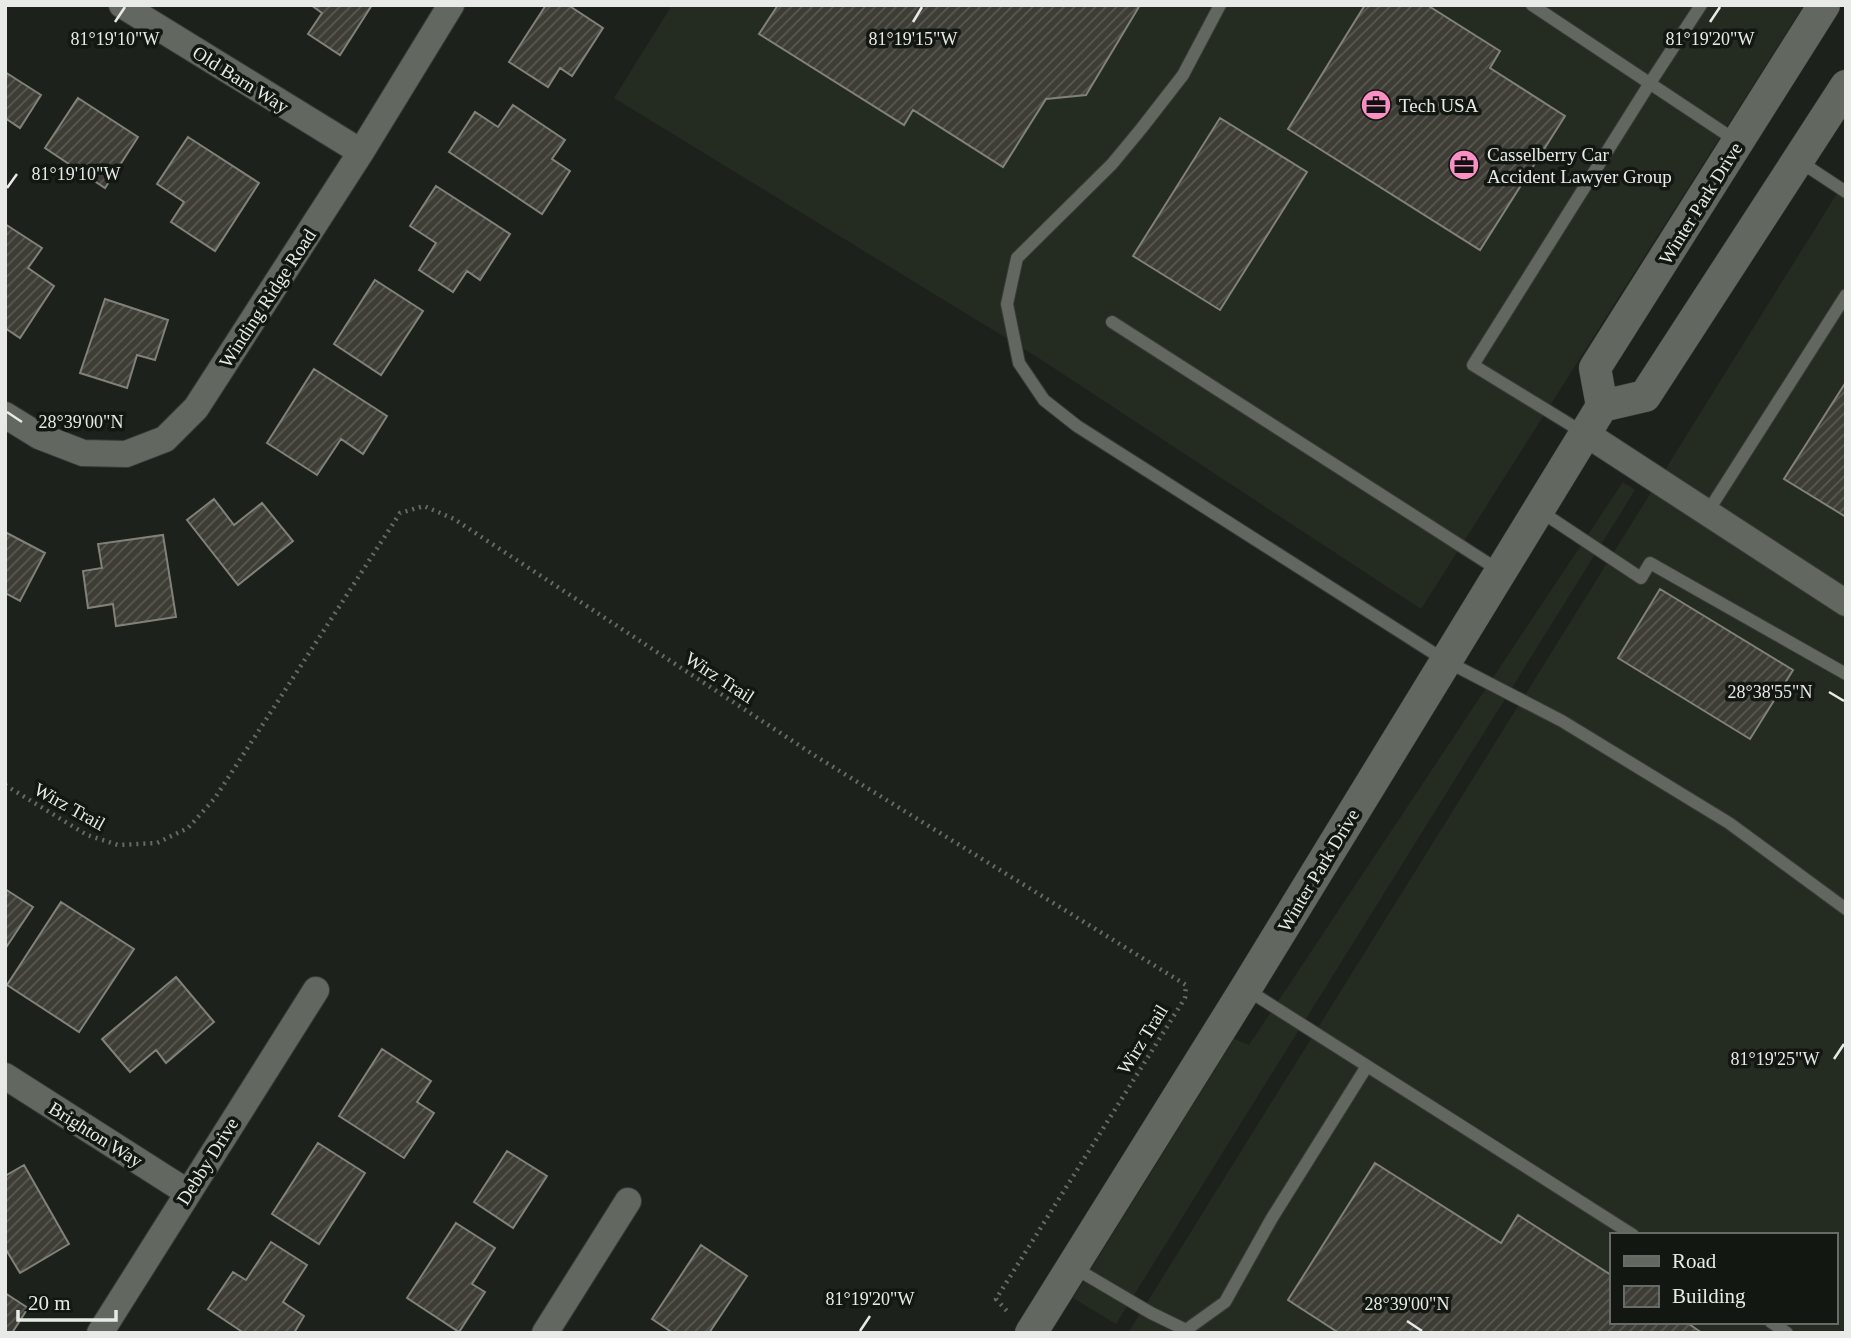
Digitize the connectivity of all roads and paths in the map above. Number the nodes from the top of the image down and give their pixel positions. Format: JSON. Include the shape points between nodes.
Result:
{"nodes":[{"id":1,"x":122,"y":5,"type":"edge"},
{"id":2,"x":452,"y":5,"type":"edge"},
{"id":3,"x":1220,"y":5,"type":"edge"},
{"id":4,"x":1532,"y":5,"type":"edge"},
{"id":5,"x":1701,"y":5,"type":"edge"},
{"id":6,"x":1824,"y":5,"type":"edge"},
{"id":7,"x":1650,"y":82,"type":"junction"},
{"id":8,"x":1846,"y":86,"type":"edge"},
{"id":9,"x":1738,"y":142,"type":"junction"},
{"id":10,"x":361,"y":152,"type":"junction"},
{"id":11,"x":1798,"y":161,"type":"junction"},
{"id":12,"x":1846,"y":192,"type":"edge"},
{"id":13,"x":1846,"y":295,"type":"edge"},
{"id":14,"x":1112,"y":321,"type":"dead end"},
{"id":15,"x":1602,"y":406,"type":"junction"},
{"id":16,"x":5,"y":415,"type":"edge"},
{"id":17,"x":1585,"y":433,"type":"junction"},
{"id":18,"x":1538,"y":510,"type":"junction"},
{"id":19,"x":1707,"y":514,"type":"junction"},
{"id":20,"x":1500,"y":572,"type":"junction"},
{"id":21,"x":1846,"y":603,"type":"edge"},
{"id":22,"x":1446,"y":661,"type":"junction"},
{"id":23,"x":1846,"y":674,"type":"edge"},
{"id":24,"x":5,"y":785,"type":"edge"},
{"id":25,"x":1846,"y":909,"type":"edge"},
{"id":26,"x":1246,"y":988,"type":"junction"},
{"id":27,"x":316,"y":990,"type":"dead end"},
{"id":28,"x":1367,"y":1066,"type":"junction"},
{"id":29,"x":5,"y":1076,"type":"edge"},
{"id":30,"x":187,"y":1192,"type":"junction"},
{"id":31,"x":628,"y":1201,"type":"dead end"},
{"id":32,"x":1630,"y":1233,"type":"edge"},
{"id":33,"x":1073,"y":1267,"type":"junction"},
{"id":34,"x":1021,"y":1324,"type":"edge"},
{"id":35,"x":1188,"y":1331,"type":"edge"},
{"id":36,"x":100,"y":1333,"type":"edge"},
{"id":37,"x":545,"y":1333,"type":"edge"}],
"edges":[{"from":1,"to":10,"type":"street","name":"Old Barn Way"},
{"from":2,"to":10,"type":"street","name":"Winding Ridge Road"},
{"from":3,"to":22,"type":"lane","via":[[1183,75],[1141,129],[1017,258],[1007,304],[1019,363],[1044,401],[1077,426]]},
{"from":4,"to":7,"type":"lane"},
{"from":5,"to":7,"type":"lane"},
{"from":6,"to":9,"type":"street","name":"Winter Park Drive"},
{"from":7,"to":9,"type":"lane"},
{"from":7,"to":17,"type":"lane","via":[[1473,365]]},
{"from":8,"to":11,"type":"street"},
{"from":9,"to":15,"type":"street","name":"Winter Park Drive","via":[[1595,368]]},
{"from":10,"to":16,"type":"street","name":"Winding Ridge Road","via":[[196,408],[165,439],[126,454],[83,453],[39,436]]},
{"from":11,"to":12,"type":"lane"},
{"from":11,"to":15,"type":"street","via":[[1645,396]]},
{"from":13,"to":19,"type":"lane"},
{"from":14,"to":20,"type":"lane"},
{"from":15,"to":17,"type":"street","name":"Winter Park Drive"},
{"from":17,"to":18,"type":"street","name":"Winter Park Drive"},
{"from":17,"to":19,"type":"street"},
{"from":18,"to":20,"type":"street","name":"Winter Park Drive"},
{"from":18,"to":23,"type":"lane","via":[[1641,578],[1650,563]]},
{"from":19,"to":21,"type":"street"},
{"from":20,"to":22,"type":"street","name":"Winter Park Drive"},
{"from":22,"to":25,"type":"lane","via":[[1562,721],[1729,823]]},
{"from":22,"to":26,"type":"street","name":"Winter Park Drive"},
{"from":24,"to":34,"type":"path","name":"Wirz Trail","via":[[87,835],[118,845],[157,843],[188,828],[215,798],[400,513],[424,506],[454,519],[817,757],[1186,985],[1185,998],[996,1299]]},
{"from":26,"to":28,"type":"lane"},
{"from":26,"to":33,"type":"street","name":"Winter Park Drive"},
{"from":27,"to":30,"type":"street","name":"Debby Drive"},
{"from":28,"to":32,"type":"lane"},
{"from":28,"to":35,"type":"lane","via":[[1225,1302]]},
{"from":29,"to":30,"type":"street","name":"Brighton Way"},
{"from":30,"to":36,"type":"street","name":"Debby Drive"},
{"from":31,"to":37,"type":"street"},
{"from":33,"to":34,"type":"street","name":"Winter Park Drive"},
{"from":33,"to":35,"type":"lane"}]}
